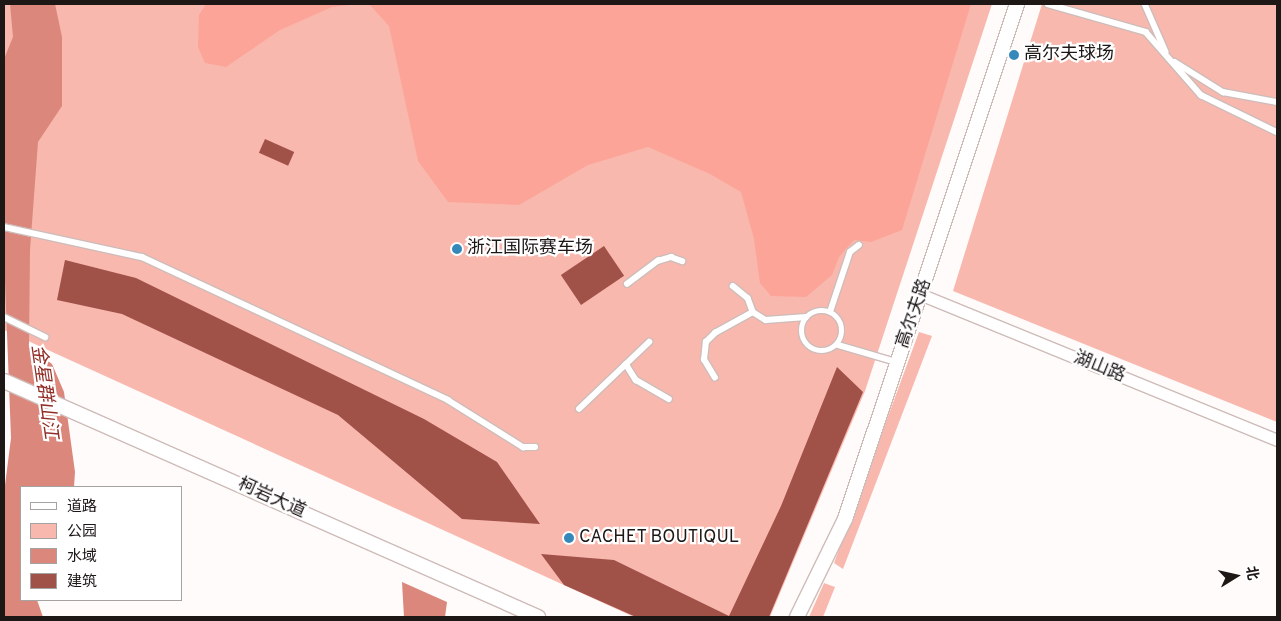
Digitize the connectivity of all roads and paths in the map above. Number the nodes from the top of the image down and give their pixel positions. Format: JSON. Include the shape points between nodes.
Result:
{"nodes":[{"id":1,"x":1017,"y":4,"type":"edge"},
{"id":2,"x":1048,"y":4,"type":"edge"},
{"id":3,"x":1145,"y":4,"type":"edge"},
{"id":4,"x":1168,"y":58,"type":"junction"},
{"id":5,"x":1277,"y":102,"type":"edge"},
{"id":6,"x":1277,"y":132,"type":"edge"},
{"id":7,"x":4,"y":227,"type":"edge"},
{"id":8,"x":859,"y":245,"type":"dead end"},
{"id":9,"x":682,"y":261,"type":"dead end"},
{"id":10,"x":627,"y":284,"type":"dead end"},
{"id":11,"x":733,"y":286,"type":"dead end"},
{"id":12,"x":922,"y":295,"type":"junction"},
{"id":13,"x":753,"y":312,"type":"junction"},
{"id":14,"x":830,"y":312,"type":"junction"},
{"id":15,"x":806,"y":317,"type":"junction"},
{"id":16,"x":4,"y":318,"type":"edge"},
{"id":17,"x":44,"y":337,"type":"dead end"},
{"id":18,"x":649,"y":342,"type":"dead end"},
{"id":19,"x":838,"y":345,"type":"junction"},
{"id":20,"x":898,"y":362,"type":"junction"},
{"id":21,"x":626,"y":364,"type":"junction"},
{"id":22,"x":715,"y":378,"type":"dead end"},
{"id":23,"x":4,"y":381,"type":"edge"},
{"id":24,"x":669,"y":399,"type":"dead end"},
{"id":25,"x":578,"y":410,"type":"dead end"},
{"id":26,"x":1277,"y":440,"type":"edge"},
{"id":27,"x":535,"y":447,"type":"dead end"},
{"id":28,"x":538,"y":617,"type":"edge"},
{"id":29,"x":797,"y":617,"type":"edge"}],
"edges":[{"from":1,"to":12,"type":"street","name":"高尔夫路"},
{"from":2,"to":4,"type":"lane","via":[[1146,32]]},
{"from":3,"to":4,"type":"lane"},
{"from":4,"to":5,"type":"lane","via":[[1223,92]]},
{"from":4,"to":6,"type":"lane","via":[[1201,94]]},
{"from":7,"to":27,"type":"lane","via":[[142,257],[448,400],[523,447]]},
{"from":8,"to":14,"type":"lane","via":[[850,252]]},
{"from":9,"to":10,"type":"lane","via":[[671,257],[658,262]]},
{"from":11,"to":13,"type":"lane","via":[[748,298]]},
{"from":12,"to":20,"type":"street","name":"高尔夫路"},
{"from":12,"to":26,"type":"street","name":"湖山路"},
{"from":13,"to":15,"type":"lane","via":[[766,320]]},
{"from":13,"to":22,"type":"lane","via":[[715,333],[706,342],[704,360]]},
{"from":14,"to":15,"type":"lane","via":[[817,311]]},
{"from":14,"to":19,"type":"lane","via":[[840,320],[843,333]]},
{"from":15,"to":19,"type":"lane","via":[[801,329],[804,342],[814,350],[827,352]]},
{"from":16,"to":17,"type":"lane"},
{"from":18,"to":21,"type":"lane"},
{"from":19,"to":20,"type":"lane"},
{"from":20,"to":29,"type":"street","name":"高尔夫路","via":[[845,518]]},
{"from":21,"to":24,"type":"lane","via":[[636,380]]},
{"from":21,"to":25,"type":"lane"},
{"from":23,"to":28,"type":"street","name":"柯岩大道"}]}
